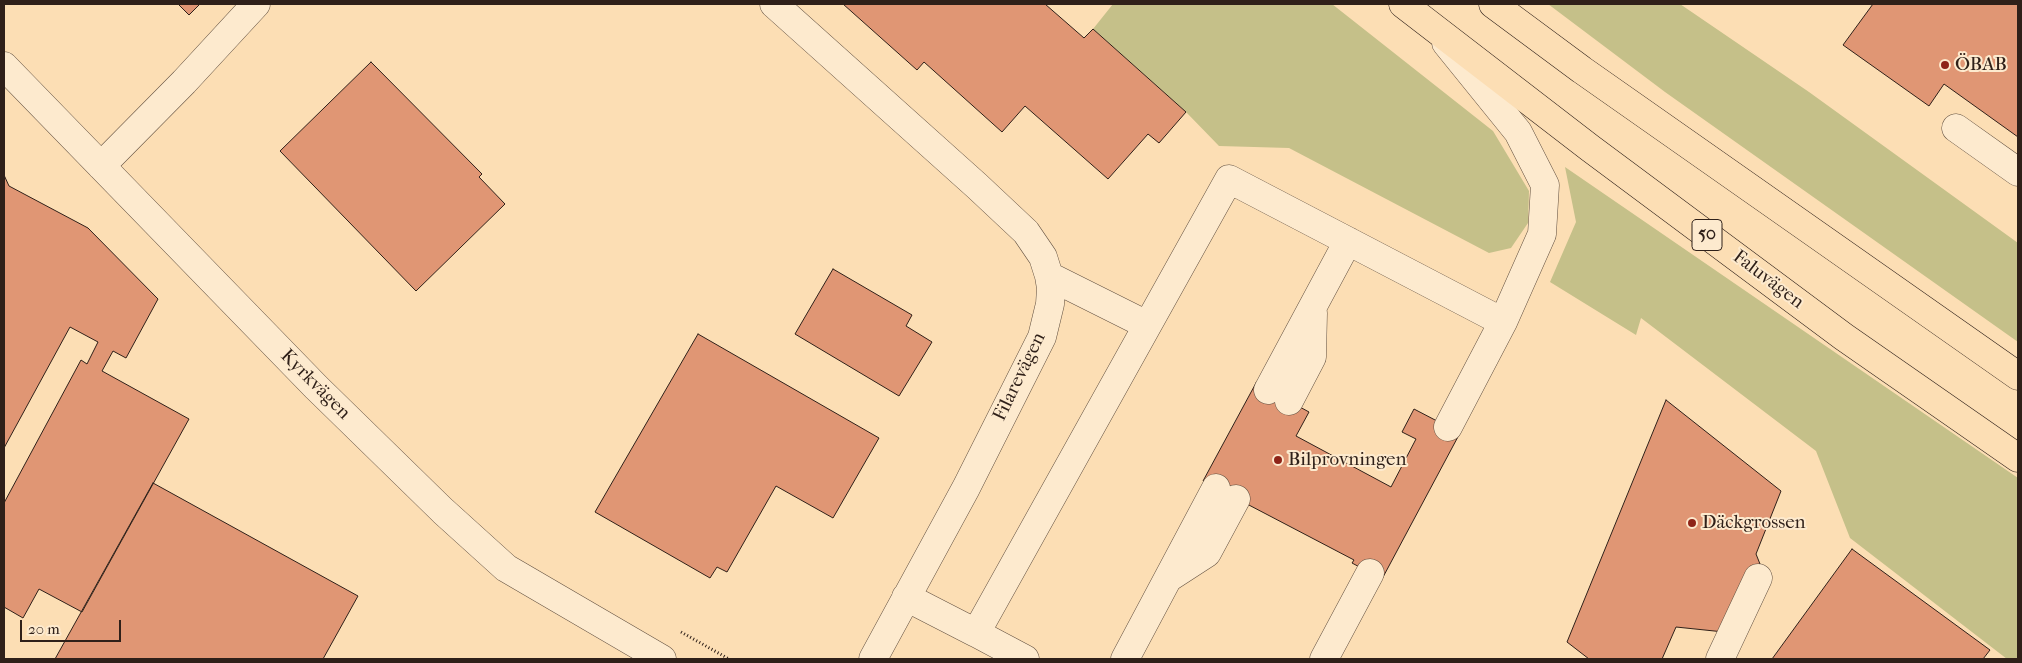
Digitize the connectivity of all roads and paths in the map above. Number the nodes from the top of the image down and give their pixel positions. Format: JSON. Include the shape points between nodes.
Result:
{"nodes":[{"id":1,"x":256,"y":4,"type":"edge"},
{"id":2,"x":774,"y":4,"type":"edge"},
{"id":3,"x":1403,"y":4,"type":"edge"},
{"id":4,"x":1493,"y":4,"type":"edge"},
{"id":5,"x":1432,"y":27,"type":"junction"},
{"id":6,"x":4,"y":66,"type":"edge"},
{"id":7,"x":1956,"y":128,"type":"dead end"},
{"id":8,"x":101,"y":166,"type":"junction"},
{"id":9,"x":2018,"y":172,"type":"edge"},
{"id":10,"x":1348,"y":241,"type":"junction"},
{"id":11,"x":1049,"y":276,"type":"junction"},
{"id":12,"x":1503,"y":322,"type":"junction"},
{"id":13,"x":1147,"y":325,"type":"junction"},
{"id":14,"x":2018,"y":376,"type":"edge"},
{"id":15,"x":1279,"y":395,"type":"dead end"},
{"id":16,"x":1448,"y":427,"type":"dead end"},
{"id":17,"x":2018,"y":458,"type":"edge"},
{"id":18,"x":1226,"y":494,"type":"dead end"},
{"id":19,"x":1370,"y":573,"type":"dead end"},
{"id":20,"x":1758,"y":578,"type":"dead end"},
{"id":21,"x":906,"y":597,"type":"junction"},
{"id":22,"x":976,"y":633,"type":"junction"},
{"id":23,"x":662,"y":659,"type":"edge"},
{"id":24,"x":873,"y":659,"type":"edge"},
{"id":25,"x":1025,"y":659,"type":"edge"},
{"id":26,"x":1125,"y":659,"type":"edge"},
{"id":27,"x":1324,"y":659,"type":"edge"},
{"id":28,"x":1720,"y":659,"type":"edge"}],
"edges":[{"from":1,"to":8,"type":"street"},
{"from":2,"to":11,"type":"street","name":"Filarevägen","via":[[1026,232],[1043,257]]},
{"from":3,"to":5,"type":"highway","name":"Faluvägen","number":"50"},
{"from":4,"to":14,"type":"highway"},
{"from":5,"to":12,"type":"street","via":[[1518,132],[1545,185],[1542,234]]},
{"from":5,"to":17,"type":"highway","name":"Faluvägen","number":"50","via":[[1836,331]]},
{"from":6,"to":8,"type":"street","name":"Kyrkvägen"},
{"from":7,"to":9,"type":"street"},
{"from":8,"to":23,"type":"street","name":"Kyrkvägen","via":[[316,387],[506,568]]},
{"from":10,"to":12,"type":"street"},
{"from":10,"to":13,"type":"street","via":[[1229,179]]},
{"from":10,"to":15,"type":"street","via":[[1313,307],[1312,357]]},
{"from":11,"to":13,"type":"street"},
{"from":11,"to":21,"type":"street","name":"Filarevägen","via":[[1050,304],[1042,337],[966,488]]},
{"from":12,"to":16,"type":"street"},
{"from":13,"to":22,"type":"street"},
{"from":18,"to":26,"type":"street","via":[[1168,577]]},
{"from":19,"to":27,"type":"street"},
{"from":20,"to":28,"type":"street"},
{"from":21,"to":22,"type":"street"},
{"from":21,"to":24,"type":"street","name":"Filarevägen"},
{"from":22,"to":25,"type":"street"}]}
